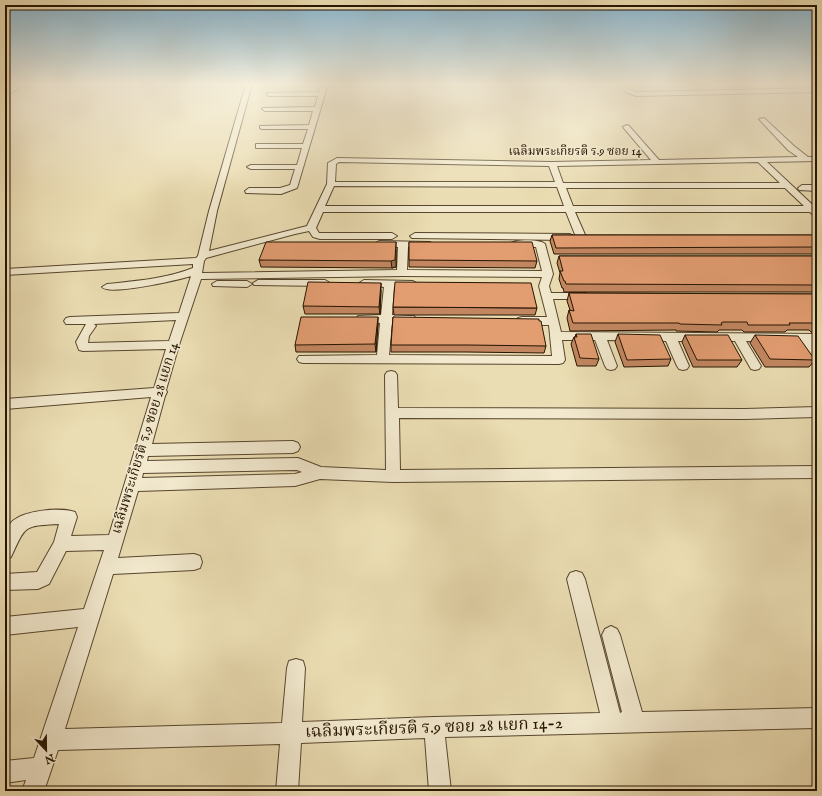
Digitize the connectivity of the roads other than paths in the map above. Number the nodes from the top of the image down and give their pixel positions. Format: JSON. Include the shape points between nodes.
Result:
{"nodes":[{"id":1,"x":238,"y":121,"type":"edge"},
{"id":2,"x":313,"y":121,"type":"edge"},
{"id":3,"x":764,"y":121,"type":"edge"},
{"id":4,"x":262,"y":127,"type":"dead end"},
{"id":5,"x":312,"y":127,"type":"junction"},
{"id":6,"x":627,"y":128,"type":"dead end"},
{"id":7,"x":259,"y":146,"type":"dead end"},
{"id":8,"x":305,"y":146,"type":"junction"},
{"id":9,"x":817,"y":159,"type":"edge"},
{"id":10,"x":761,"y":160,"type":"junction"},
{"id":11,"x":807,"y":160,"type":"junction"},
{"id":12,"x":658,"y":162,"type":"junction"},
{"id":13,"x":552,"y":164,"type":"junction"},
{"id":14,"x":251,"y":167,"type":"dead end"},
{"id":15,"x":299,"y":167,"type":"junction"},
{"id":16,"x":331,"y":184,"type":"junction"},
{"id":17,"x":560,"y":185,"type":"junction"},
{"id":18,"x":788,"y":186,"type":"junction"},
{"id":19,"x":802,"y":188,"type":"dead end"},
{"id":20,"x":817,"y":188,"type":"edge"},
{"id":21,"x":249,"y":191,"type":"dead end"},
{"id":22,"x":570,"y":208,"type":"junction"},
{"id":23,"x":319,"y":209,"type":"junction"},
{"id":24,"x":814,"y":211,"type":"edge"},
{"id":25,"x":312,"y":228,"type":"junction"},
{"id":26,"x":310,"y":244,"type":"edge"},
{"id":27,"x":403,"y":244,"type":"junction"},
{"id":28,"x":194,"y":269,"type":"junction"},
{"id":29,"x":5,"y":272,"type":"edge"},
{"id":30,"x":402,"y":273,"type":"junction"},
{"id":31,"x":436,"y":273,"type":"junction"},
{"id":32,"x":548,"y":274,"type":"junction"},
{"id":33,"x":366,"y":278,"type":"junction"},
{"id":34,"x":247,"y":284,"type":"dead end"},
{"id":35,"x":258,"y":284,"type":"dead end"},
{"id":36,"x":389,"y":284,"type":"junction"},
{"id":37,"x":421,"y":284,"type":"edge"},
{"id":38,"x":437,"y":284,"type":"edge"},
{"id":39,"x":107,"y":287,"type":"dead end"},
{"id":40,"x":548,"y":296,"type":"junction"},
{"id":41,"x":596,"y":296,"type":"edge"},
{"id":42,"x":184,"y":316,"type":"junction"},
{"id":43,"x":348,"y":319,"type":"edge"},
{"id":44,"x":386,"y":319,"type":"junction"},
{"id":45,"x":424,"y":319,"type":"edge"},
{"id":46,"x":508,"y":320,"type":"edge"},
{"id":47,"x":70,"y":321,"type":"dead end"},
{"id":48,"x":554,"y":321,"type":"junction"},
{"id":49,"x":90,"y":326,"type":"dead end"},
{"id":50,"x":556,"y":336,"type":"junction"},
{"id":51,"x":600,"y":337,"type":"junction"},
{"id":52,"x":670,"y":337,"type":"junction"},
{"id":53,"x":738,"y":337,"type":"junction"},
{"id":54,"x":811,"y":338,"type":"edge"},
{"id":55,"x":173,"y":345,"type":"junction"},
{"id":56,"x":817,"y":354,"type":"edge"},
{"id":57,"x":383,"y":358,"type":"junction"},
{"id":58,"x":303,"y":359,"type":"dead end"},
{"id":59,"x":611,"y":366,"type":"dead end"},
{"id":60,"x":683,"y":366,"type":"dead end"},
{"id":61,"x":755,"y":366,"type":"dead end"},
{"id":62,"x":391,"y":375,"type":"dead end"},
{"id":63,"x":161,"y":392,"type":"junction"},
{"id":64,"x":5,"y":404,"type":"edge"},
{"id":65,"x":817,"y":412,"type":"edge"},
{"id":66,"x":392,"y":413,"type":"junction"},
{"id":67,"x":293,"y":447,"type":"dead end"},
{"id":68,"x":143,"y":450,"type":"junction"},
{"id":69,"x":138,"y":467,"type":"junction"},
{"id":70,"x":817,"y":472,"type":"edge"},
{"id":71,"x":320,"y":473,"type":"junction"},
{"id":72,"x":393,"y":476,"type":"junction"},
{"id":73,"x":132,"y":485,"type":"junction"},
{"id":74,"x":114,"y":542,"type":"junction"},
{"id":75,"x":61,"y":544,"type":"junction"},
{"id":76,"x":5,"y":552,"type":"edge"},
{"id":77,"x":194,"y":562,"type":"dead end"},
{"id":78,"x":107,"y":566,"type":"junction"},
{"id":79,"x":576,"y":579,"type":"dead end"},
{"id":80,"x":5,"y":582,"type":"edge"},
{"id":81,"x":89,"y":617,"type":"junction"},
{"id":82,"x":5,"y":626,"type":"edge"},
{"id":83,"x":611,"y":635,"type":"dead end"},
{"id":84,"x":296,"y":668,"type":"dead end"},
{"id":85,"x":817,"y":718,"type":"edge"},
{"id":86,"x":613,"y":722,"type":"junction"},
{"id":87,"x":635,"y":722,"type":"junction"},
{"id":88,"x":434,"y":727,"type":"junction"},
{"id":89,"x":291,"y":734,"type":"junction"},
{"id":90,"x":51,"y":740,"type":"junction"},
{"id":91,"x":40,"y":768,"type":"junction"},
{"id":92,"x":5,"y":772,"type":"edge"},
{"id":93,"x":33,"y":791,"type":"edge"},
{"id":94,"x":287,"y":791,"type":"edge"},
{"id":95,"x":440,"y":791,"type":"edge"}],
"edges":[{"from":1,"to":28,"type":"street","name":"เฉลิมพระเกียรติ ร.9 ซอย 28 แยก 14"},
{"from":2,"to":5,"type":"street"},
{"from":3,"to":11,"type":"street"},
{"from":4,"to":5,"type":"street"},
{"from":5,"to":8,"type":"street"},
{"from":6,"to":12,"type":"street"},
{"from":7,"to":8,"type":"street"},
{"from":8,"to":15,"type":"street"},
{"from":9,"to":11,"type":"street","name":"เฉลิมพระเกียรติ ร.9 ซอย 14"},
{"from":10,"to":11,"type":"street","name":"เฉลิมพระเกียรติ ร.9 ซอย 14"},
{"from":10,"to":12,"type":"street","name":"เฉลิมพระเกียรติ ร.9 ซอย 14"},
{"from":10,"to":18,"type":"street"},
{"from":12,"to":13,"type":"street","name":"เฉลิมพระเกียรติ ร.9 ซอย 14"},
{"from":13,"to":16,"type":"street","name":"เฉลิมพระเกียรติ ร.9 ซอย 14","via":[[342,160],[332,163]]},
{"from":13,"to":17,"type":"street"},
{"from":14,"to":15,"type":"street"},
{"from":15,"to":21,"type":"street","via":[[294,186],[289,189]]},
{"from":16,"to":17,"type":"street"},
{"from":16,"to":23,"type":"street"},
{"from":17,"to":18,"type":"street"},
{"from":17,"to":22,"type":"street"},
{"from":18,"to":24,"type":"street"},
{"from":19,"to":20,"type":"street"},
{"from":22,"to":23,"type":"street"},
{"from":22,"to":24,"type":"street"},
{"from":22,"to":25,"type":"street","via":[[584,237],[320,236],[316,235]]},
{"from":23,"to":25,"type":"street"},
{"from":25,"to":28,"type":"street"},
{"from":26,"to":27,"type":"street"},
{"from":27,"to":30,"type":"street"},
{"from":27,"to":32,"type":"street","via":[[540,244],[549,259]]},
{"from":28,"to":29,"type":"street"},
{"from":28,"to":33,"type":"street"},
{"from":28,"to":34,"type":"street"},
{"from":28,"to":39,"type":"street","via":[[150,283]]},
{"from":28,"to":42,"type":"street","name":"เฉลิมพระเกียรติ ร.9 ซอย 28 แยก 14"},
{"from":30,"to":31,"type":"street"},
{"from":30,"to":33,"type":"street"},
{"from":31,"to":32,"type":"street"},
{"from":31,"to":38,"type":"street"},
{"from":32,"to":40,"type":"street","via":[[540,286]]},
{"from":33,"to":35,"type":"street"},
{"from":33,"to":36,"type":"street"},
{"from":36,"to":37,"type":"street"},
{"from":36,"to":44,"type":"street"},
{"from":40,"to":41,"type":"street"},
{"from":40,"to":48,"type":"street"},
{"from":42,"to":47,"type":"street"},
{"from":42,"to":55,"type":"street","name":"เฉลิมพระเกียรติ ร.9 ซอย 28 แยก 14"},
{"from":43,"to":44,"type":"street"},
{"from":44,"to":45,"type":"street"},
{"from":44,"to":57,"type":"street"},
{"from":46,"to":48,"type":"street"},
{"from":48,"to":50,"type":"street"},
{"from":49,"to":55,"type":"street","via":[[82,340],[83,347]]},
{"from":50,"to":51,"type":"street"},
{"from":50,"to":57,"type":"street","via":[[559,360]]},
{"from":51,"to":52,"type":"street"},
{"from":51,"to":59,"type":"street"},
{"from":52,"to":53,"type":"street"},
{"from":52,"to":60,"type":"street"},
{"from":53,"to":54,"type":"street"},
{"from":53,"to":61,"type":"street"},
{"from":54,"to":56,"type":"street"},
{"from":55,"to":63,"type":"street","name":"เฉลิมพระเกียรติ ร.9 ซอย 28 แยก 14"},
{"from":57,"to":58,"type":"street"},
{"from":62,"to":66,"type":"street"},
{"from":63,"to":64,"type":"street"},
{"from":63,"to":68,"type":"street","name":"เฉลิมพระเกียรติ ร.9 ซอย 28 แยก 14"},
{"from":65,"to":66,"type":"street"},
{"from":66,"to":72,"type":"street"},
{"from":67,"to":68,"type":"street"},
{"from":68,"to":69,"type":"street","name":"เฉลิมพระเกียรติ ร.9 ซอย 28 แยก 14"},
{"from":69,"to":71,"type":"street","via":[[298,464]]},
{"from":69,"to":73,"type":"street","name":"เฉลิมพระเกียรติ ร.9 ซอย 28 แยก 14"},
{"from":70,"to":72,"type":"street"},
{"from":71,"to":72,"type":"street"},
{"from":71,"to":73,"type":"street","via":[[295,480]]},
{"from":73,"to":74,"type":"street","name":"เฉลิมพระเกียรติ ร.9 ซอย 28 แยก 14"},
{"from":74,"to":75,"type":"street"},
{"from":74,"to":78,"type":"street","name":"เฉลิมพระเกียรติ ร.9 ซอย 28 แยก 14"},
{"from":75,"to":76,"type":"street","via":[[69,517],[33,520],[21,524]]},
{"from":75,"to":80,"type":"street","via":[[43,578],[38,581]]},
{"from":77,"to":78,"type":"street"},
{"from":78,"to":81,"type":"street","name":"เฉลิมพระเกียรติ ร.9 ซอย 28 แยก 14"},
{"from":79,"to":86,"type":"street"},
{"from":81,"to":82,"type":"street"},
{"from":81,"to":90,"type":"street","name":"เฉลิมพระเกียรติ ร.9 ซอย 28 แยก 14"},
{"from":83,"to":87,"type":"street"},
{"from":84,"to":89,"type":"street"},
{"from":85,"to":87,"type":"street","name":"เฉลิมพระเกียรติ ร.9 ซอย 28 แยก 14-2"},
{"from":86,"to":87,"type":"street","name":"เฉลิมพระเกียรติ ร.9 ซอย 28 แยก 14-2"},
{"from":86,"to":88,"type":"street","name":"เฉลิมพระเกียรติ ร.9 ซอย 28 แยก 14-2"},
{"from":88,"to":89,"type":"street","name":"เฉลิมพระเกียรติ ร.9 ซอย 28 แยก 14-2"},
{"from":88,"to":95,"type":"street"},
{"from":89,"to":90,"type":"street","name":"เฉลิมพระเกียรติ ร.9 ซอย 28 แยก 14-2"},
{"from":89,"to":94,"type":"street"},
{"from":90,"to":91,"type":"street","name":"เฉลิมพระเกียรติ ร.9 ซอย 28 แยก 14"},
{"from":91,"to":92,"type":"street"},
{"from":91,"to":93,"type":"street","name":"เฉลิมพระเกียรติ ร.9 ซอย 28 แยก 14"}]}
